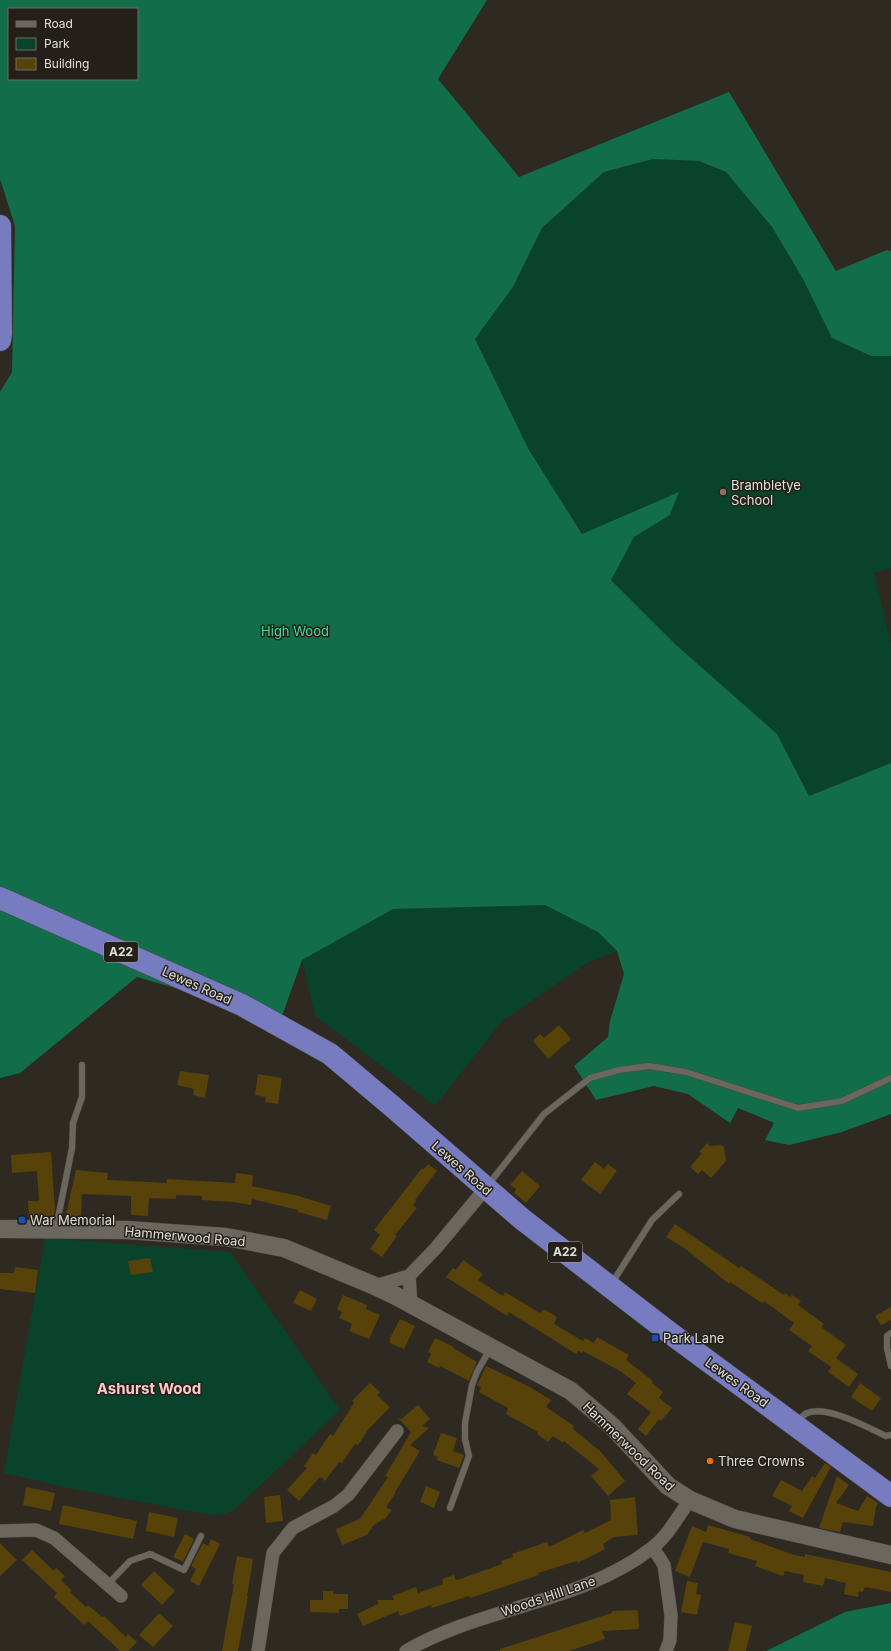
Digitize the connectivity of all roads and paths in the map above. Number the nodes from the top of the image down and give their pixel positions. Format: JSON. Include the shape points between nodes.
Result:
{"nodes":[{"id":1,"x":0,"y":226,"type":"edge"},
{"id":2,"x":0,"y":340,"type":"edge"},
{"id":3,"x":0,"y":898,"type":"edge"},
{"id":4,"x":82,"y":1065,"type":"dead end"},
{"id":5,"x":891,"y":1078,"type":"edge"},
{"id":6,"x":485,"y":1189,"type":"junction"},
{"id":7,"x":679,"y":1194,"type":"dead end"},
{"id":8,"x":0,"y":1229,"type":"edge"},
{"id":9,"x":56,"y":1230,"type":"junction"},
{"id":10,"x":409,"y":1276,"type":"junction"},
{"id":11,"x":375,"y":1286,"type":"junction"},
{"id":12,"x":610,"y":1286,"type":"junction"},
{"id":13,"x":411,"y":1304,"type":"junction"},
{"id":14,"x":891,"y":1333,"type":"edge"},
{"id":15,"x":491,"y":1348,"type":"junction"},
{"id":16,"x":891,"y":1366,"type":"edge"},
{"id":17,"x":795,"y":1424,"type":"junction"},
{"id":18,"x":397,"y":1431,"type":"dead end"},
{"id":19,"x":891,"y":1435,"type":"edge"},
{"id":20,"x":891,"y":1496,"type":"edge"},
{"id":21,"x":690,"y":1500,"type":"junction"},
{"id":22,"x":450,"y":1508,"type":"dead end"},
{"id":23,"x":0,"y":1531,"type":"edge"},
{"id":24,"x":201,"y":1536,"type":"dead end"},
{"id":25,"x":653,"y":1548,"type":"junction"},
{"id":26,"x":891,"y":1555,"type":"edge"},
{"id":27,"x":108,"y":1584,"type":"junction"},
{"id":28,"x":121,"y":1596,"type":"dead end"},
{"id":29,"x":410,"y":1649,"type":"edge"},
{"id":30,"x":258,"y":1651,"type":"edge"},
{"id":31,"x":666,"y":1651,"type":"edge"}],
"edges":[{"from":1,"to":2,"type":"highway"},
{"from":3,"to":6,"type":"highway","name":"Lewes Road","number":"A22","via":[[242,1005],[330,1054],[393,1106]]},
{"from":4,"to":9,"type":"lane","via":[[82,1097],[73,1123],[72,1148]]},
{"from":5,"to":6,"type":"lane","via":[[842,1101],[798,1108],[686,1072],[649,1066],[619,1070],[590,1078],[544,1114]]},
{"from":6,"to":10,"type":"street"},
{"from":6,"to":12,"type":"highway","name":"Lewes Road","number":"A22"},
{"from":7,"to":12,"type":"lane","via":[[652,1220]]},
{"from":8,"to":9,"type":"street","name":"Hammerwood Road"},
{"from":9,"to":11,"type":"street","name":"Hammerwood Road","via":[[127,1230],[226,1237],[284,1248]]},
{"from":10,"to":11,"type":"street"},
{"from":10,"to":13,"type":"street"},
{"from":11,"to":13,"type":"street","name":"Hammerwood Road"},
{"from":12,"to":17,"type":"highway","name":"Lewes Road","number":"A22"},
{"from":13,"to":15,"type":"street","name":"Hammerwood Road"},
{"from":14,"to":16,"type":"lane","via":[[888,1336],[887,1348]]},
{"from":15,"to":21,"type":"street","name":"Hammerwood Road","via":[[571,1391],[612,1426],[668,1486]]},
{"from":15,"to":22,"type":"lane","via":[[472,1385],[465,1423],[469,1456]]},
{"from":17,"to":19,"type":"lane","via":[[806,1413],[826,1412],[886,1436]]},
{"from":17,"to":20,"type":"highway","name":"Lewes Road","number":"A22"},
{"from":18,"to":30,"type":"street","via":[[348,1495],[334,1506],[293,1528],[273,1553]]},
{"from":21,"to":25,"type":"street","name":"Woods Hill Lane"},
{"from":21,"to":26,"type":"street","name":"Hammerwood Road","via":[[735,1519]]},
{"from":23,"to":27,"type":"street","via":[[36,1530],[54,1538]]},
{"from":24,"to":27,"type":"lane","via":[[184,1570],[150,1554],[130,1561]]},
{"from":25,"to":29,"type":"street","name":"Woods Hill Lane","via":[[616,1571],[571,1591],[477,1620],[436,1635]]},
{"from":25,"to":31,"type":"street","via":[[664,1565],[671,1615],[670,1640]]},
{"from":27,"to":28,"type":"street"}]}
